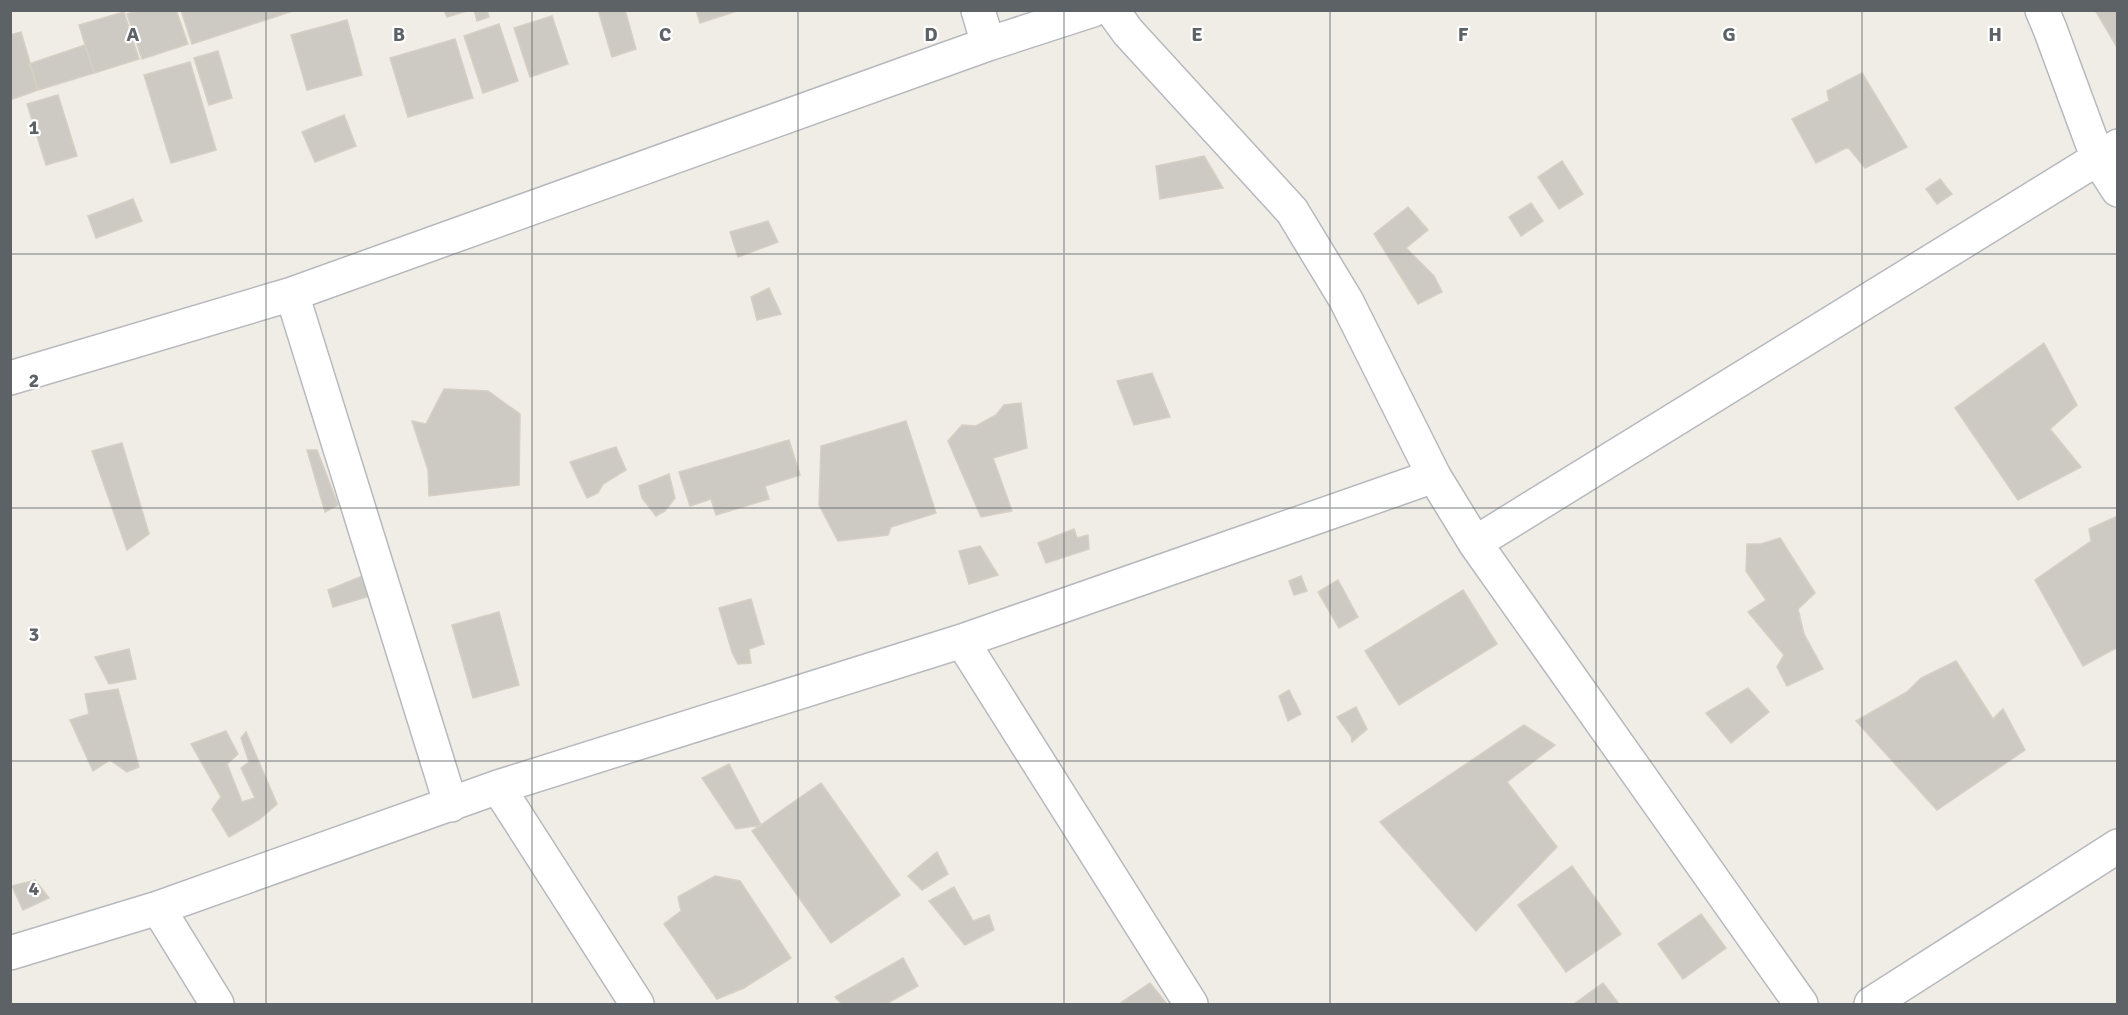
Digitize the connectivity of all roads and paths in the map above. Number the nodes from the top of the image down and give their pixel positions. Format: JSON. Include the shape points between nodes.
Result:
{"nodes":[{"id":1,"x":978,"y":10,"type":"edge"},
{"id":2,"x":1093,"y":10,"type":"edge"},
{"id":3,"x":1112,"y":10,"type":"edge"},
{"id":4,"x":2042,"y":10,"type":"edge"},
{"id":5,"x":988,"y":44,"type":"junction"},
{"id":6,"x":2108,"y":153,"type":"edge"},
{"id":7,"x":2118,"y":190,"type":"edge"},
{"id":8,"x":292,"y":294,"type":"junction"},
{"id":9,"x":10,"y":378,"type":"edge"},
{"id":10,"x":1434,"y":476,"type":"junction"},
{"id":11,"x":1475,"y":543,"type":"junction"},
{"id":12,"x":962,"y":641,"type":"junction"},
{"id":13,"x":498,"y":787,"type":"junction"},
{"id":14,"x":451,"y":805,"type":"junction"},
{"id":15,"x":2118,"y":846,"type":"edge"},
{"id":16,"x":158,"y":908,"type":"junction"},
{"id":17,"x":10,"y":952,"type":"edge"},
{"id":18,"x":218,"y":1005,"type":"edge"},
{"id":19,"x":638,"y":1005,"type":"edge"},
{"id":20,"x":1191,"y":1005,"type":"edge"},
{"id":21,"x":1801,"y":1005,"type":"edge"},
{"id":22,"x":1871,"y":1005,"type":"edge"}],
"edges":[{"from":1,"to":5,"type":"street"},
{"from":2,"to":5,"type":"street"},
{"from":3,"to":10,"type":"street","via":[[1292,211],[1346,300]]},
{"from":4,"to":6,"type":"street"},
{"from":5,"to":8,"type":"street"},
{"from":6,"to":7,"type":"street"},
{"from":6,"to":11,"type":"street"},
{"from":8,"to":9,"type":"street"},
{"from":8,"to":14,"type":"street"},
{"from":10,"to":11,"type":"street"},
{"from":10,"to":12,"type":"street"},
{"from":11,"to":21,"type":"street"},
{"from":12,"to":13,"type":"street"},
{"from":12,"to":20,"type":"street"},
{"from":13,"to":14,"type":"street"},
{"from":13,"to":19,"type":"street"},
{"from":14,"to":16,"type":"street"},
{"from":15,"to":22,"type":"street"},
{"from":16,"to":17,"type":"street"},
{"from":16,"to":18,"type":"street"}]}
